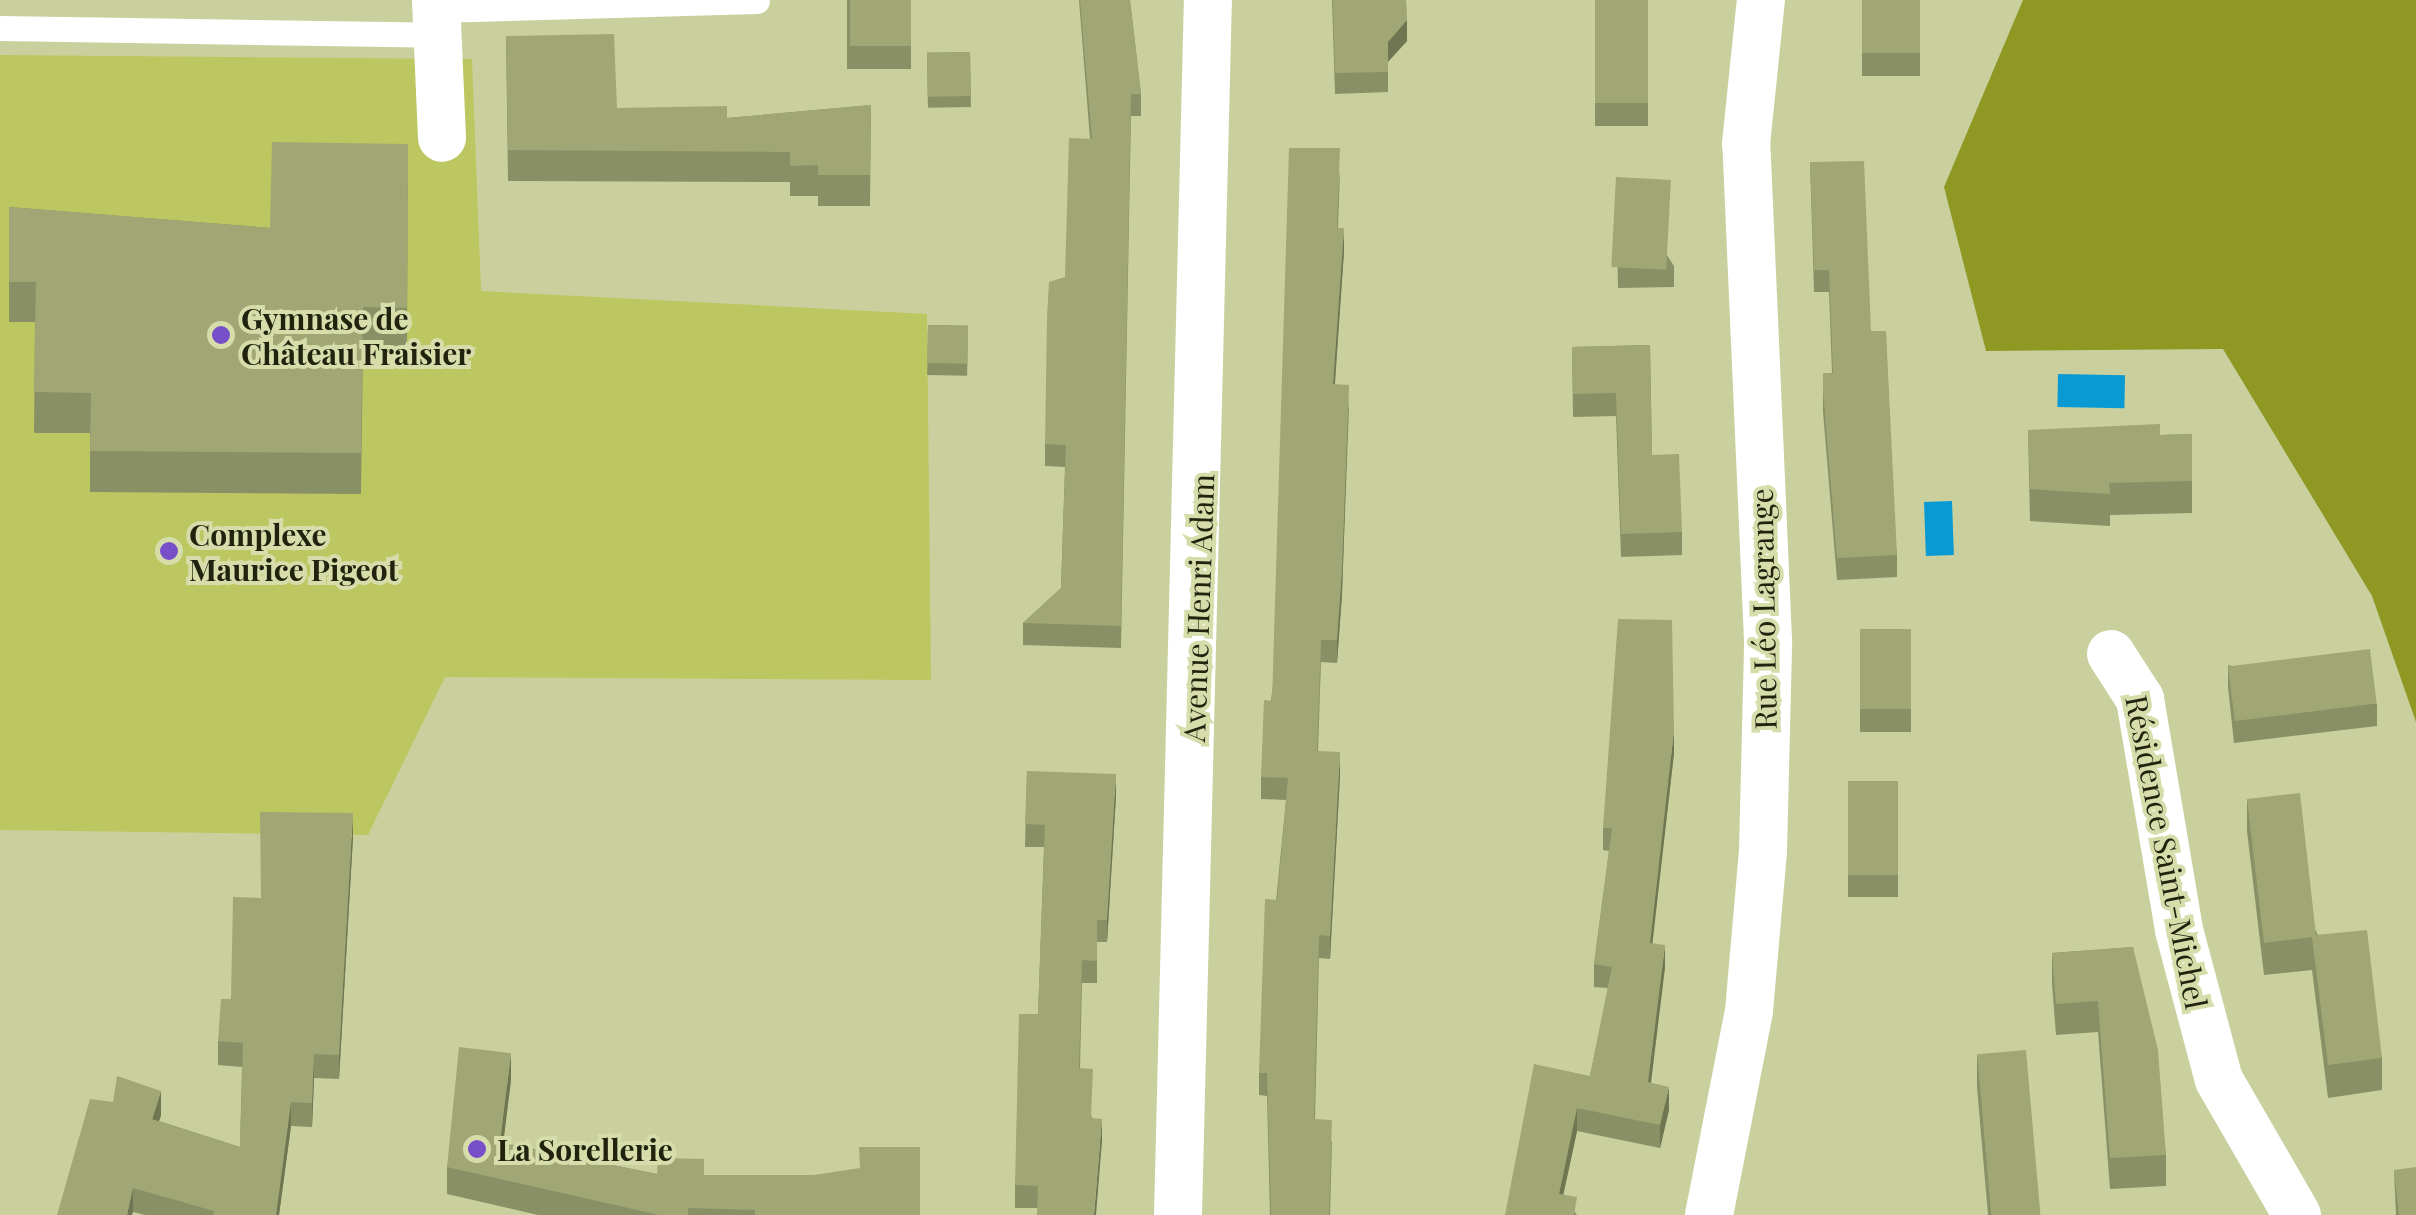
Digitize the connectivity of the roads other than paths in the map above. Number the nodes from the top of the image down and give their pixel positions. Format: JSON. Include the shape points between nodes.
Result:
{"nodes":[{"id":1,"x":1208,"y":0,"type":"edge"},
{"id":2,"x":1762,"y":0,"type":"edge"},
{"id":3,"x":756,"y":1,"type":"edge"},
{"id":4,"x":436,"y":15,"type":"edge"},
{"id":5,"x":0,"y":28,"type":"edge"},
{"id":6,"x":442,"y":138,"type":"dead end"},
{"id":7,"x":2112,"y":654,"type":"dead end"},
{"id":8,"x":1178,"y":1215,"type":"edge"},
{"id":9,"x":1708,"y":1215,"type":"edge"},
{"id":10,"x":2297,"y":1215,"type":"edge"}],
"edges":[{"from":1,"to":8,"type":"street","name":"Avenue Henri Adam","via":[[1212,138]]},
{"from":2,"to":9,"type":"street","name":"Rue Léo Lagrange","via":[[1746,144],[1768,640],[1763,852],[1749,1011]]},
{"from":3,"to":4,"type":"lane"},
{"from":4,"to":5,"type":"lane"},
{"from":4,"to":6,"type":"street"},
{"from":7,"to":10,"type":"street","name":"Résidence Saint-Michel","via":[[2140,699],[2180,930],[2220,1080]]}]}
